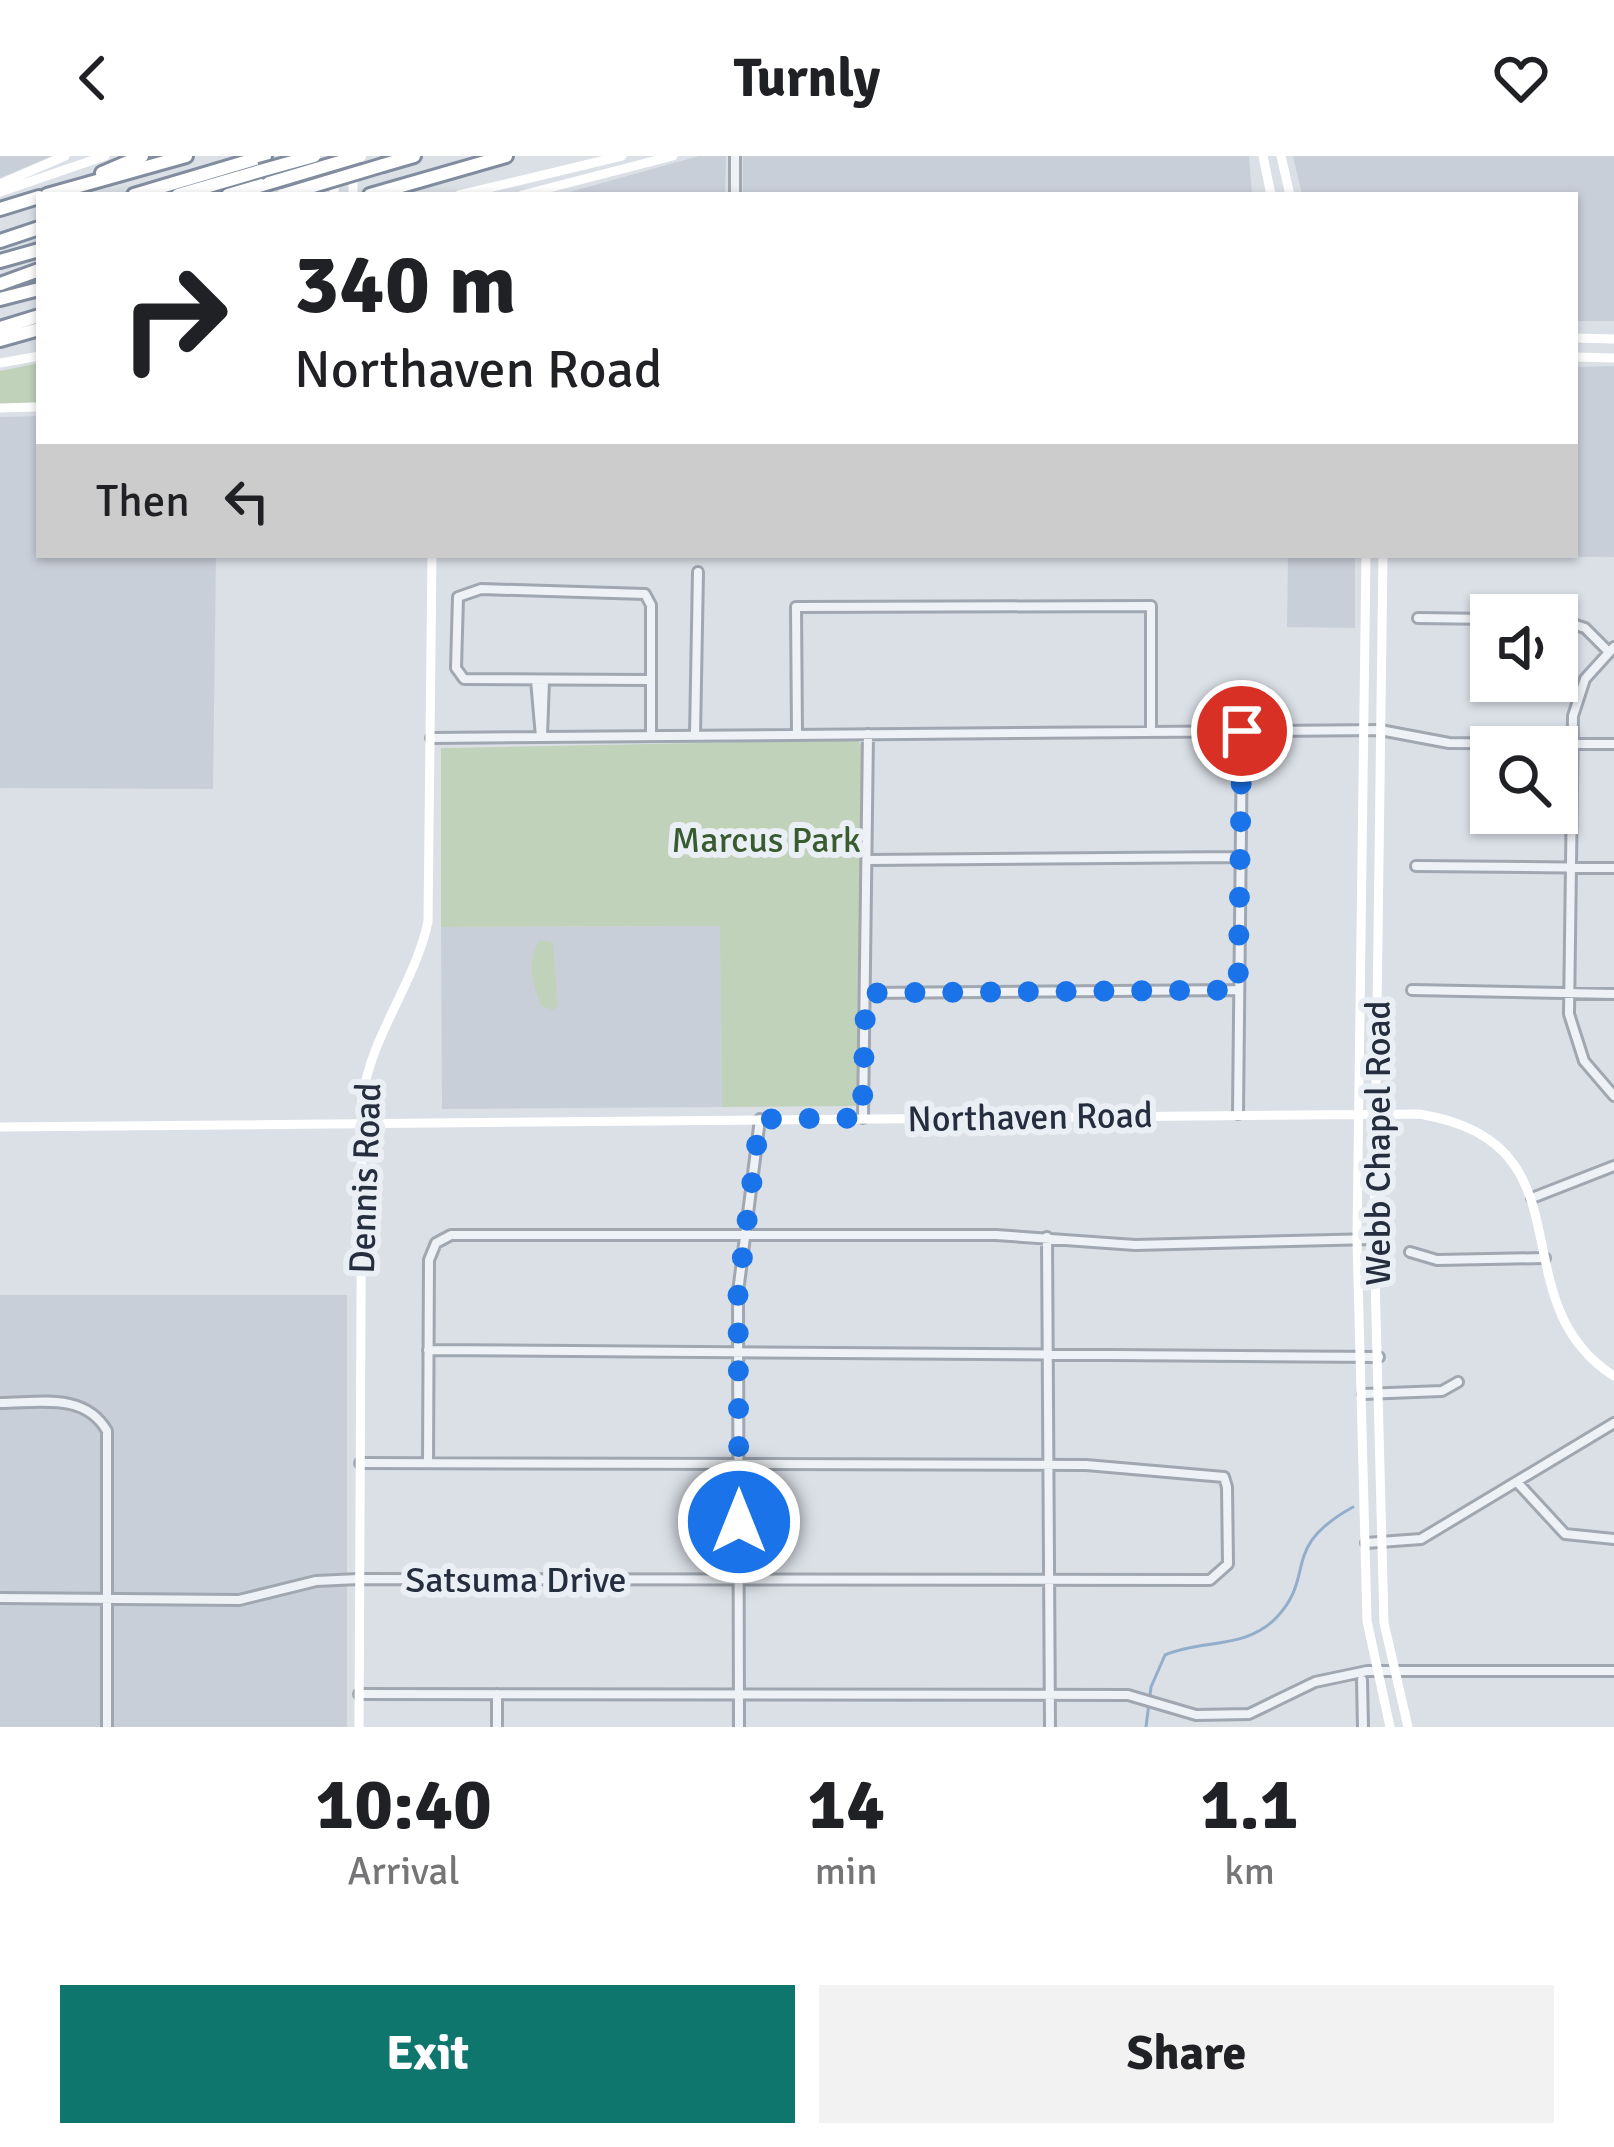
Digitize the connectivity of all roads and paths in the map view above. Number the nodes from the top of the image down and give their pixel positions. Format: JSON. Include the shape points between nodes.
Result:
{"nodes":[{"id":1,"x":65,"y":156,"type":"edge"},
{"id":2,"x":105,"y":156,"type":"edge"},
{"id":3,"x":142,"y":156,"type":"edge"},
{"id":4,"x":186,"y":156,"type":"edge"},
{"id":5,"x":288,"y":156,"type":"edge"},
{"id":6,"x":314,"y":156,"type":"edge"},
{"id":7,"x":335,"y":156,"type":"edge"},
{"id":8,"x":357,"y":156,"type":"edge"},
{"id":9,"x":414,"y":156,"type":"edge"},
{"id":10,"x":506,"y":156,"type":"edge"},
{"id":11,"x":605,"y":156,"type":"edge"},
{"id":12,"x":622,"y":156,"type":"edge"},
{"id":13,"x":674,"y":156,"type":"edge"},
{"id":14,"x":735,"y":156,"type":"edge"},
{"id":15,"x":1263,"y":156,"type":"edge"},
{"id":16,"x":1281,"y":156,"type":"edge"},
{"id":17,"x":262,"y":162,"type":"edge"},
{"id":18,"x":578,"y":165,"type":"junction"},
{"id":19,"x":80,"y":185,"type":"junction"},
{"id":20,"x":0,"y":188,"type":"edge"},
{"id":21,"x":56,"y":192,"type":"edge"},
{"id":22,"x":146,"y":192,"type":"edge"},
{"id":23,"x":186,"y":192,"type":"edge"},
{"id":24,"x":238,"y":192,"type":"edge"},
{"id":25,"x":286,"y":192,"type":"edge"},
{"id":26,"x":296,"y":192,"type":"edge"},
{"id":27,"x":314,"y":192,"type":"edge"},
{"id":28,"x":334,"y":192,"type":"edge"},
{"id":29,"x":352,"y":192,"type":"edge"},
{"id":30,"x":381,"y":192,"type":"edge"},
{"id":31,"x":472,"y":192,"type":"edge"},
{"id":32,"x":534,"y":192,"type":"edge"},
{"id":33,"x":734,"y":192,"type":"edge"},
{"id":34,"x":1270,"y":192,"type":"edge"},
{"id":35,"x":1289,"y":192,"type":"edge"},
{"id":36,"x":36,"y":198,"type":"edge"},
{"id":37,"x":0,"y":209,"type":"edge"},
{"id":38,"x":36,"y":231,"type":"edge"},
{"id":39,"x":0,"y":242,"type":"edge"},
{"id":40,"x":36,"y":251,"type":"edge"},
{"id":41,"x":0,"y":261,"type":"edge"},
{"id":42,"x":36,"y":269,"type":"edge"},
{"id":43,"x":0,"y":280,"type":"edge"},
{"id":44,"x":36,"y":290,"type":"edge"},
{"id":45,"x":0,"y":299,"type":"edge"},
{"id":46,"x":36,"y":317,"type":"edge"},
{"id":47,"x":0,"y":328,"type":"edge"},
{"id":48,"x":36,"y":330,"type":"edge"},
{"id":49,"x":1578,"y":338,"type":"edge"},
{"id":50,"x":1614,"y":339,"type":"edge"},
{"id":51,"x":0,"y":340,"type":"edge"},
{"id":52,"x":36,"y":354,"type":"edge"},
{"id":53,"x":1578,"y":357,"type":"edge"},
{"id":54,"x":1614,"y":358,"type":"edge"},
{"id":55,"x":2,"y":362,"type":"edge"},
{"id":56,"x":36,"y":407,"type":"edge"},
{"id":57,"x":0,"y":408,"type":"edge"},
{"id":58,"x":429,"y":558,"type":"edge"},
{"id":59,"x":1366,"y":558,"type":"edge"},
{"id":60,"x":1383,"y":558,"type":"edge"},
{"id":61,"x":698,"y":572,"type":"dead end"},
{"id":62,"x":1418,"y":618,"type":"dead end"},
{"id":63,"x":1470,"y":619,"type":"edge"},
{"id":64,"x":1578,"y":626,"type":"edge"},
{"id":65,"x":1611,"y":649,"type":"edge"},
{"id":66,"x":540,"y":680,"type":"junction"},
{"id":67,"x":650,"y":680,"type":"junction"},
{"id":68,"x":1574,"y":726,"type":"edge"},
{"id":69,"x":1364,"y":730,"type":"junction"},
{"id":70,"x":1380,"y":730,"type":"junction"},
{"id":71,"x":1242,"y":731,"type":"junction"},
{"id":72,"x":1151,"y":732,"type":"junction"},
{"id":73,"x":797,"y":734,"type":"junction"},
{"id":74,"x":868,"y":734,"type":"junction"},
{"id":75,"x":695,"y":735,"type":"junction"},
{"id":76,"x":651,"y":736,"type":"junction"},
{"id":77,"x":541,"y":737,"type":"junction"},
{"id":78,"x":431,"y":738,"type":"junction"},
{"id":79,"x":1470,"y":743,"type":"edge"},
{"id":80,"x":1578,"y":744,"type":"edge"},
{"id":81,"x":1614,"y":744,"type":"edge"},
{"id":82,"x":1571,"y":834,"type":"edge"},
{"id":83,"x":1240,"y":857,"type":"junction"},
{"id":84,"x":867,"y":860,"type":"junction"},
{"id":85,"x":1415,"y":866,"type":"dead end"},
{"id":86,"x":1570,"y":867,"type":"junction"},
{"id":87,"x":1614,"y":868,"type":"edge"},
{"id":88,"x":1238,"y":990,"type":"junction"},
{"id":89,"x":1412,"y":990,"type":"dead end"},
{"id":90,"x":1569,"y":992,"type":"junction"},
{"id":91,"x":866,"y":993,"type":"junction"},
{"id":92,"x":1614,"y":994,"type":"edge"},
{"id":93,"x":1614,"y":1096,"type":"edge"},
{"id":94,"x":1376,"y":1113,"type":"junction"},
{"id":95,"x":1238,"y":1114,"type":"junction"},
{"id":96,"x":1359,"y":1114,"type":"junction"},
{"id":97,"x":862,"y":1118,"type":"junction"},
{"id":98,"x":760,"y":1119,"type":"junction"},
{"id":99,"x":0,"y":1127,"type":"edge"},
{"id":100,"x":361,"y":1128,"type":"junction"},
{"id":101,"x":1614,"y":1166,"type":"edge"},
{"id":102,"x":1532,"y":1198,"type":"junction"},
{"id":103,"x":745,"y":1235,"type":"junction"},
{"id":104,"x":1047,"y":1237,"type":"junction"},
{"id":105,"x":1357,"y":1240,"type":"junction"},
{"id":106,"x":1374,"y":1240,"type":"junction"},
{"id":107,"x":1410,"y":1252,"type":"dead end"},
{"id":108,"x":1546,"y":1258,"type":"junction"},
{"id":109,"x":428,"y":1350,"type":"junction"},
{"id":110,"x":738,"y":1350,"type":"junction"},
{"id":111,"x":1048,"y":1350,"type":"junction"},
{"id":112,"x":1361,"y":1357,"type":"junction"},
{"id":113,"x":1379,"y":1357,"type":"junction"},
{"id":114,"x":1614,"y":1376,"type":"edge"},
{"id":115,"x":1458,"y":1382,"type":"dead end"},
{"id":116,"x":1380,"y":1393,"type":"junction"},
{"id":117,"x":1363,"y":1394,"type":"junction"},
{"id":118,"x":0,"y":1402,"type":"edge"},
{"id":119,"x":1614,"y":1423,"type":"edge"},
{"id":120,"x":360,"y":1463,"type":"junction"},
{"id":121,"x":428,"y":1463,"type":"junction"},
{"id":122,"x":739,"y":1465,"type":"junction"},
{"id":123,"x":1048,"y":1465,"type":"junction"},
{"id":124,"x":1517,"y":1482,"type":"junction"},
{"id":125,"x":1614,"y":1540,"type":"edge"},
{"id":126,"x":1366,"y":1543,"type":"junction"},
{"id":127,"x":1382,"y":1543,"type":"junction"},
{"id":128,"x":359,"y":1579,"type":"junction"},
{"id":129,"x":740,"y":1579,"type":"junction"},
{"id":130,"x":1049,"y":1580,"type":"junction"},
{"id":131,"x":0,"y":1598,"type":"edge"},
{"id":132,"x":107,"y":1598,"type":"junction"},
{"id":133,"x":1392,"y":1671,"type":"junction"},
{"id":134,"x":1614,"y":1671,"type":"edge"},
{"id":135,"x":1376,"y":1675,"type":"junction"},
{"id":136,"x":1350,"y":1676,"type":"junction"},
{"id":137,"x":1362,"y":1680,"type":"junction"},
{"id":138,"x":359,"y":1694,"type":"junction"},
{"id":139,"x":497,"y":1694,"type":"junction"},
{"id":140,"x":1050,"y":1694,"type":"junction"},
{"id":141,"x":739,"y":1695,"type":"junction"},
{"id":142,"x":107,"y":1727,"type":"edge"},
{"id":143,"x":359,"y":1727,"type":"edge"},
{"id":144,"x":497,"y":1727,"type":"edge"},
{"id":145,"x":740,"y":1727,"type":"edge"},
{"id":146,"x":1050,"y":1727,"type":"edge"},
{"id":147,"x":1363,"y":1727,"type":"edge"},
{"id":148,"x":1390,"y":1727,"type":"edge"},
{"id":149,"x":1408,"y":1727,"type":"edge"}],
"edges":[{"from":1,"to":20,"type":"main road"},
{"from":2,"to":20,"type":"main road"},
{"from":3,"to":19,"type":"highway"},
{"from":4,"to":19,"type":"highway"},
{"from":5,"to":25,"type":"main road"},
{"from":6,"to":17,"type":"highway","bridge":true},
{"from":6,"to":27,"type":"main road"},
{"from":7,"to":28,"type":"main road"},
{"from":8,"to":24,"type":"highway","bridge":true},
{"from":8,"to":29,"type":"main road"},
{"from":9,"to":26,"type":"highway","bridge":true},
{"from":10,"to":30,"type":"highway"},
{"from":11,"to":18,"type":"main road"},
{"from":12,"to":18,"type":"main road"},
{"from":13,"to":32,"type":"main road"},
{"from":14,"to":33,"type":"street"},
{"from":15,"to":34,"type":"main road"},
{"from":16,"to":35,"type":"main road"},
{"from":17,"to":22,"type":"highway"},
{"from":17,"to":23,"type":"highway"},
{"from":18,"to":31,"type":"main road"},
{"from":19,"to":21,"type":"highway"},
{"from":36,"to":37,"type":"highway"},
{"from":38,"to":39,"type":"highway"},
{"from":40,"to":41,"type":"highway"},
{"from":42,"to":43,"type":"highway"},
{"from":44,"to":45,"type":"highway"},
{"from":46,"to":47,"type":"highway"},
{"from":48,"to":51,"type":"highway"},
{"from":49,"to":50,"type":"main road"},
{"from":52,"to":55,"type":"main road"},
{"from":53,"to":54,"type":"main road"},
{"from":56,"to":57,"type":"main road"},
{"from":58,"to":78,"type":"main road","name":"Dennis Road"},
{"from":59,"to":69,"type":"main road","name":"Webb Chapel Road"},
{"from":60,"to":70,"type":"main road","name":"Webb Chapel Road"},
{"from":61,"to":75,"type":"street"},
{"from":62,"to":63,"type":"street"},
{"from":64,"to":65,"type":"street"},
{"from":65,"to":68,"type":"street","via":[[1579,692]]},
{"from":66,"to":67,"type":"street"},
{"from":66,"to":67,"type":"street","via":[[464,679],[456,668],[463,592],[645,594]]},
{"from":66,"to":77,"type":"street"},
{"from":67,"to":76,"type":"street"},
{"from":69,"to":70,"type":"street"},
{"from":69,"to":71,"type":"street"},
{"from":69,"to":96,"type":"main road","name":"Webb Chapel Road"},
{"from":70,"to":79,"type":"street"},
{"from":70,"to":94,"type":"main road","name":"Webb Chapel Road"},
{"from":71,"to":72,"type":"street"},
{"from":71,"to":83,"type":"street"},
{"from":72,"to":73,"type":"street","via":[[1151,606],[819,607],[796,608]]},
{"from":72,"to":74,"type":"street"},
{"from":73,"to":74,"type":"street"},
{"from":73,"to":75,"type":"street"},
{"from":74,"to":84,"type":"street"},
{"from":75,"to":76,"type":"street"},
{"from":76,"to":77,"type":"street"},
{"from":77,"to":78,"type":"street"},
{"from":78,"to":100,"type":"main road","name":"Dennis Road","via":[[428,922],[412,977],[370,1057]]},
{"from":80,"to":81,"type":"street"},
{"from":82,"to":86,"type":"street"},
{"from":83,"to":84,"type":"street"},
{"from":83,"to":88,"type":"street"},
{"from":84,"to":91,"type":"street"},
{"from":85,"to":86,"type":"street"},
{"from":86,"to":87,"type":"street"},
{"from":86,"to":90,"type":"street"},
{"from":88,"to":91,"type":"street"},
{"from":88,"to":95,"type":"street"},
{"from":89,"to":90,"type":"street"},
{"from":90,"to":92,"type":"street"},
{"from":90,"to":93,"type":"street","via":[[1576,1045]]},
{"from":91,"to":97,"type":"street"},
{"from":94,"to":96,"type":"main road","name":"Northaven Road"},
{"from":94,"to":102,"type":"main road","name":"Northaven Road","via":[[1463,1125],[1499,1149]]},
{"from":94,"to":106,"type":"main road","name":"Webb Chapel Road"},
{"from":95,"to":96,"type":"main road","name":"Northaven Road"},
{"from":95,"to":97,"type":"main road","name":"Northaven Road"},
{"from":96,"to":105,"type":"main road","name":"Webb Chapel Road"},
{"from":97,"to":98,"type":"main road","name":"Northaven Road"},
{"from":98,"to":100,"type":"main road","name":"Northaven Road"},
{"from":98,"to":103,"type":"street"},
{"from":99,"to":100,"type":"main road","name":"Northaven Road"},
{"from":100,"to":120,"type":"main road","name":"Dennis Road"},
{"from":101,"to":102,"type":"street"},
{"from":102,"to":108,"type":"main road","name":"Northaven Road"},
{"from":103,"to":104,"type":"street"},
{"from":103,"to":109,"type":"street","via":[[444,1238],[429,1260]]},
{"from":103,"to":110,"type":"street"},
{"from":104,"to":105,"type":"street","via":[[1136,1244]]},
{"from":104,"to":111,"type":"street"},
{"from":105,"to":106,"type":"street"},
{"from":105,"to":112,"type":"main road","name":"Webb Chapel Road"},
{"from":106,"to":113,"type":"main road","name":"Webb Chapel Road"},
{"from":107,"to":108,"type":"street","via":[[1437,1260]]},
{"from":108,"to":114,"type":"main road","name":"Northaven Road","via":[[1561,1321]]},
{"from":109,"to":110,"type":"street"},
{"from":109,"to":121,"type":"street"},
{"from":110,"to":111,"type":"street"},
{"from":110,"to":122,"type":"street"},
{"from":111,"to":112,"type":"street","via":[[1127,1358]]},
{"from":111,"to":123,"type":"street"},
{"from":112,"to":113,"type":"street"},
{"from":112,"to":117,"type":"main road","name":"Webb Chapel Road"},
{"from":113,"to":116,"type":"main road","name":"Webb Chapel Road"},
{"from":115,"to":116,"type":"street"},
{"from":116,"to":117,"type":"street"},
{"from":116,"to":127,"type":"main road","name":"Webb Chapel Road"},
{"from":117,"to":126,"type":"main road","name":"Webb Chapel Road"},
{"from":118,"to":132,"type":"street","via":[[71,1403],[96,1413],[107,1431]]},
{"from":119,"to":124,"type":"street"},
{"from":120,"to":121,"type":"street"},
{"from":120,"to":128,"type":"main road","name":"Dennis Road"},
{"from":121,"to":122,"type":"street"},
{"from":122,"to":123,"type":"street"},
{"from":122,"to":129,"type":"street"},
{"from":123,"to":130,"type":"street"},
{"from":123,"to":130,"type":"street","name":"Satsuma Drive","via":[[1224,1477],[1228,1564],[1219,1578]]},
{"from":124,"to":125,"type":"street","via":[[1565,1534]]},
{"from":124,"to":127,"type":"street","via":[[1421,1539]]},
{"from":126,"to":127,"type":"street"},
{"from":126,"to":135,"type":"main road","name":"Webb Chapel Road"},
{"from":127,"to":133,"type":"main road","name":"Webb Chapel Road"},
{"from":128,"to":129,"type":"street","name":"Satsuma Drive"},
{"from":128,"to":132,"type":"street","name":"Satsuma Drive","via":[[239,1600]]},
{"from":128,"to":138,"type":"main road","name":"Dennis Road"},
{"from":129,"to":130,"type":"street","name":"Satsuma Drive"},
{"from":129,"to":141,"type":"street"},
{"from":130,"to":140,"type":"street"},
{"from":131,"to":132,"type":"street","name":"Satsuma Drive"},
{"from":132,"to":142,"type":"street"},
{"from":133,"to":134,"type":"street"},
{"from":133,"to":135,"type":"street"},
{"from":133,"to":149,"type":"main road","name":"Webb Chapel Road"},
{"from":135,"to":136,"type":"street"},
{"from":135,"to":137,"type":"street"},
{"from":135,"to":148,"type":"main road","name":"Webb Chapel Road"},
{"from":136,"to":137,"type":"street"},
{"from":136,"to":140,"type":"street","via":[[1315,1682],[1249,1714],[1196,1715],[1149,1700]]},
{"from":137,"to":147,"type":"street"},
{"from":138,"to":139,"type":"street"},
{"from":138,"to":143,"type":"main road","name":"Dennis Road"},
{"from":139,"to":141,"type":"street"},
{"from":139,"to":144,"type":"street"},
{"from":140,"to":141,"type":"street"},
{"from":140,"to":146,"type":"street"},
{"from":141,"to":145,"type":"street"}]}
